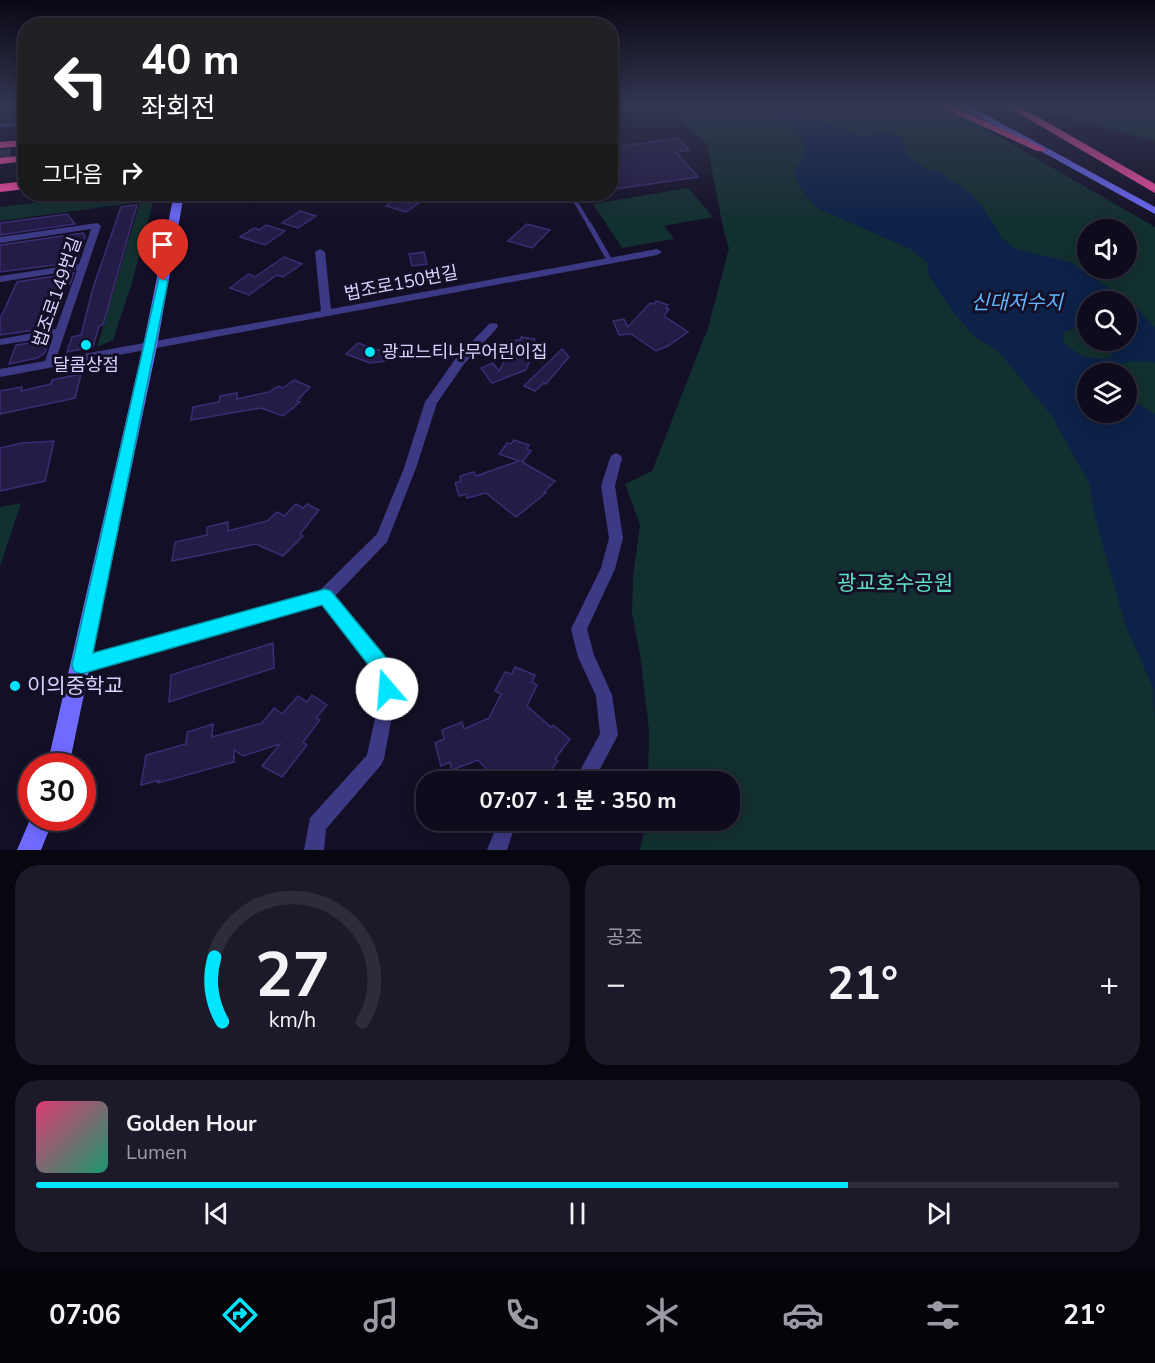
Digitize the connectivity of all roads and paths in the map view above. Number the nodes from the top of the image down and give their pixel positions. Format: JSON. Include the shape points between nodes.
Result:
{"nodes":[{"id":1,"x":1033,"y":146,"type":"edge"},
{"id":2,"x":1035,"y":146,"type":"edge"},
{"id":3,"x":1053,"y":146,"type":"edge"},
{"id":4,"x":1079,"y":146,"type":"edge"},
{"id":5,"x":1041,"y":149,"type":"junction"},
{"id":6,"x":18,"y":159,"type":"edge"},
{"id":7,"x":0,"y":161,"type":"edge"},
{"id":8,"x":18,"y":178,"type":"edge"},
{"id":9,"x":0,"y":180,"type":"edge"},
{"id":10,"x":18,"y":186,"type":"edge"},
{"id":11,"x":0,"y":188,"type":"edge"},
{"id":12,"x":1155,"y":189,"type":"edge"},
{"id":13,"x":1155,"y":199,"type":"edge"},
{"id":14,"x":178,"y":201,"type":"edge"},
{"id":15,"x":575,"y":201,"type":"edge"},
{"id":16,"x":1155,"y":211,"type":"edge"},
{"id":17,"x":0,"y":240,"type":"edge"},
{"id":18,"x":320,"y":252,"type":"dead end"},
{"id":19,"x":657,"y":252,"type":"dead end"},
{"id":20,"x":610,"y":261,"type":"junction"},
{"id":21,"x":84,"y":266,"type":"junction"},
{"id":22,"x":1,"y":280,"type":"edge"},
{"id":23,"x":326,"y":314,"type":"junction"},
{"id":24,"x":493,"y":326,"type":"dead end"},
{"id":25,"x":61,"y":332,"type":"junction"},
{"id":26,"x":0,"y":342,"type":"edge"},
{"id":27,"x":150,"y":346,"type":"junction"},
{"id":28,"x":49,"y":364,"type":"junction"},
{"id":29,"x":0,"y":373,"type":"edge"},
{"id":30,"x":616,"y":458,"type":"dead end"},
{"id":31,"x":325,"y":596,"type":"junction"},
{"id":32,"x":81,"y":665,"type":"junction"},
{"id":33,"x":61,"y":753,"type":"edge"},
{"id":34,"x":589,"y":771,"type":"edge"},
{"id":35,"x":37,"y":831,"type":"edge"},
{"id":36,"x":504,"y":831,"type":"edge"},
{"id":37,"x":29,"y":850,"type":"edge"},
{"id":38,"x":314,"y":850,"type":"edge"},
{"id":39,"x":497,"y":850,"type":"edge"}],
"edges":[{"from":1,"to":5,"type":"highway"},
{"from":2,"to":5,"type":"street"},
{"from":3,"to":13,"type":"street"},
{"from":4,"to":12,"type":"highway"},
{"from":5,"to":16,"type":"street"},
{"from":6,"to":7,"type":"highway"},
{"from":8,"to":9,"type":"highway"},
{"from":10,"to":11,"type":"highway"},
{"from":14,"to":27,"type":"street"},
{"from":15,"to":20,"type":"lane"},
{"from":17,"to":21,"type":"street","name":"법조로149번길","via":[[97,226]]},
{"from":18,"to":23,"type":"street"},
{"from":19,"to":20,"type":"street","name":"법조로150번길"},
{"from":20,"to":23,"type":"street","name":"법조로150번길"},
{"from":21,"to":22,"type":"street"},
{"from":21,"to":25,"type":"street","name":"법조로149번길"},
{"from":23,"to":27,"type":"street","name":"법조로150번길"},
{"from":24,"to":31,"type":"street","via":[[460,361],[431,402],[382,538]]},
{"from":25,"to":26,"type":"street"},
{"from":25,"to":28,"type":"street","name":"법조로149번길"},
{"from":27,"to":28,"type":"street","name":"법조로149번길"},
{"from":27,"to":32,"type":"street"},
{"from":28,"to":29,"type":"street"},
{"from":30,"to":34,"type":"street","via":[[608,486],[616,538],[608,569],[579,629],[586,657],[604,695],[609,735]]},
{"from":31,"to":32,"type":"street"},
{"from":31,"to":38,"type":"street","via":[[387,673],[386,705],[375,759],[317,825]]},
{"from":32,"to":33,"type":"street"},
{"from":35,"to":37,"type":"street"},
{"from":36,"to":39,"type":"street"}]}
